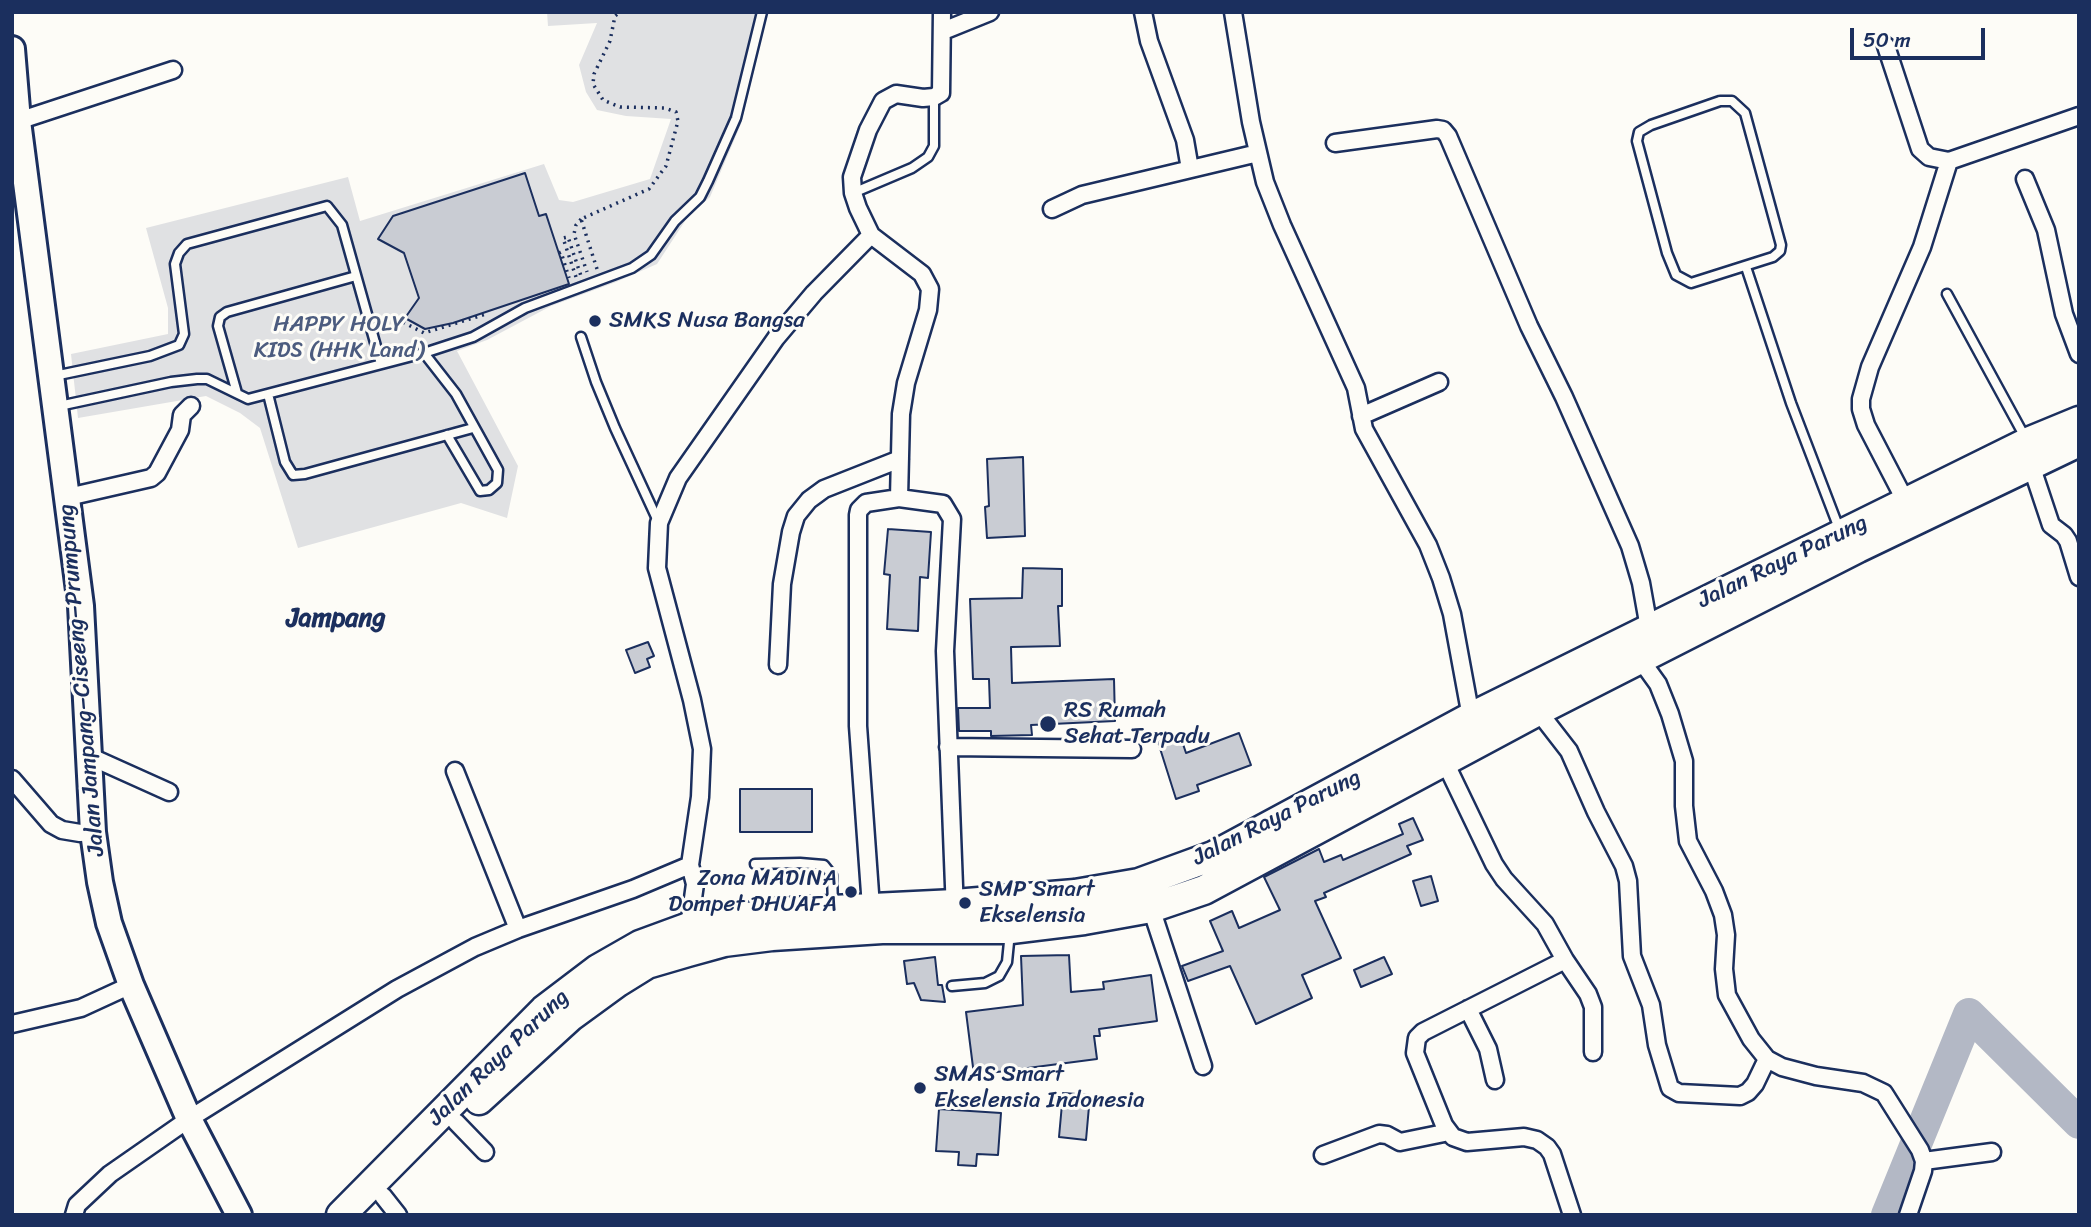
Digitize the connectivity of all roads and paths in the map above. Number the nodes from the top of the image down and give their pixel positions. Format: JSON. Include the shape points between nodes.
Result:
{"nodes":[{"id":1,"x":620,"y":12,"type":"edge"},
{"id":2,"x":762,"y":12,"type":"edge"},
{"id":3,"x":942,"y":12,"type":"edge"},
{"id":4,"x":990,"y":12,"type":"edge"},
{"id":5,"x":1143,"y":12,"type":"edge"},
{"id":6,"x":1233,"y":12,"type":"edge"},
{"id":7,"x":943,"y":30,"type":"junction"},
{"id":8,"x":1886,"y":46,"type":"dead end"},
{"id":9,"x":12,"y":48,"type":"edge"},
{"id":10,"x":173,"y":69,"type":"dead end"},
{"id":11,"x":934,"y":97,"type":"junction"},
{"id":12,"x":2079,"y":116,"type":"edge"},
{"id":13,"x":18,"y":121,"type":"junction"},
{"id":14,"x":1335,"y":143,"type":"dead end"},
{"id":15,"x":1258,"y":153,"type":"junction"},
{"id":16,"x":1949,"y":161,"type":"junction"},
{"id":17,"x":1190,"y":169,"type":"junction"},
{"id":18,"x":2025,"y":179,"type":"dead end"},
{"id":19,"x":853,"y":193,"type":"junction"},
{"id":20,"x":1052,"y":209,"type":"dead end"},
{"id":21,"x":581,"y":219,"type":"junction"},
{"id":22,"x":871,"y":235,"type":"junction"},
{"id":23,"x":559,"y":253,"type":"dead end"},
{"id":24,"x":1746,"y":267,"type":"junction"},
{"id":25,"x":356,"y":276,"type":"junction"},
{"id":26,"x":601,"y":281,"type":"junction"},
{"id":27,"x":1947,"y":294,"type":"dead end"},
{"id":28,"x":487,"y":314,"type":"dead end"},
{"id":29,"x":397,"y":319,"type":"dead end"},
{"id":30,"x":581,"y":337,"type":"dead end"},
{"id":31,"x":424,"y":352,"type":"junction"},
{"id":32,"x":2079,"y":354,"type":"edge"},
{"id":33,"x":381,"y":364,"type":"junction"},
{"id":34,"x":52,"y":376,"type":"junction"},
{"id":35,"x":1439,"y":383,"type":"dead end"},
{"id":36,"x":237,"y":393,"type":"junction"},
{"id":37,"x":268,"y":394,"type":"junction"},
{"id":38,"x":191,"y":406,"type":"dead end"},
{"id":39,"x":56,"y":407,"type":"junction"},
{"id":40,"x":1361,"y":416,"type":"junction"},
{"id":41,"x":2079,"y":421,"type":"edge"},
{"id":42,"x":473,"y":428,"type":"junction"},
{"id":43,"x":447,"y":435,"type":"junction"},
{"id":44,"x":2079,"y":442,"type":"edge"},
{"id":45,"x":2025,"y":443,"type":"junction"},
{"id":46,"x":900,"y":459,"type":"junction"},
{"id":47,"x":1897,"y":484,"type":"junction"},
{"id":48,"x":68,"y":497,"type":"junction"},
{"id":49,"x":899,"y":498,"type":"junction"},
{"id":50,"x":659,"y":523,"type":"junction"},
{"id":51,"x":1837,"y":523,"type":"junction"},
{"id":52,"x":2079,"y":577,"type":"edge"},
{"id":53,"x":1649,"y":628,"type":"junction"},
{"id":54,"x":1640,"y":659,"type":"junction"},
{"id":55,"x":778,"y":666,"type":"dead end"},
{"id":56,"x":1538,"y":711,"type":"junction"},
{"id":57,"x":1471,"y":717,"type":"junction"},
{"id":58,"x":948,"y":747,"type":"junction"},
{"id":59,"x":1132,"y":749,"type":"dead end"},
{"id":60,"x":89,"y":756,"type":"junction"},
{"id":61,"x":1444,"y":760,"type":"junction"},
{"id":62,"x":455,"y":771,"type":"dead end"},
{"id":63,"x":12,"y":779,"type":"edge"},
{"id":64,"x":169,"y":792,"type":"dead end"},
{"id":65,"x":93,"y":832,"type":"junction"},
{"id":66,"x":755,"y":864,"type":"dead end"},
{"id":67,"x":692,"y":874,"type":"junction"},
{"id":68,"x":871,"y":907,"type":"junction"},
{"id":69,"x":834,"y":908,"type":"junction"},
{"id":70,"x":1151,"y":908,"type":"junction"},
{"id":71,"x":955,"y":917,"type":"junction"},
{"id":72,"x":689,"y":928,"type":"junction"},
{"id":73,"x":518,"y":929,"type":"junction"},
{"id":74,"x":1010,"y":929,"type":"junction"},
{"id":75,"x":1565,"y":960,"type":"junction"},
{"id":76,"x":131,"y":985,"type":"junction"},
{"id":77,"x":952,"y":986,"type":"dead end"},
{"id":78,"x":1468,"y":1009,"type":"junction"},
{"id":79,"x":12,"y":1024,"type":"edge"},
{"id":80,"x":1593,"y":1052,"type":"dead end"},
{"id":81,"x":1768,"y":1059,"type":"junction"},
{"id":82,"x":1203,"y":1066,"type":"dead end"},
{"id":83,"x":1494,"y":1080,"type":"dead end"},
{"id":84,"x":456,"y":1122,"type":"junction"},
{"id":85,"x":192,"y":1124,"type":"junction"},
{"id":86,"x":1449,"y":1132,"type":"junction"},
{"id":87,"x":485,"y":1152,"type":"dead end"},
{"id":88,"x":1992,"y":1153,"type":"dead end"},
{"id":89,"x":1323,"y":1154,"type":"dead end"},
{"id":90,"x":1922,"y":1155,"type":"junction"},
{"id":91,"x":382,"y":1208,"type":"edge"},
{"id":92,"x":74,"y":1215,"type":"edge"},
{"id":93,"x":239,"y":1215,"type":"edge"},
{"id":94,"x":341,"y":1215,"type":"edge"},
{"id":95,"x":1572,"y":1215,"type":"edge"},
{"id":96,"x":1908,"y":1215,"type":"edge"}],
"edges":[{"from":1,"to":21,"type":"path","via":[[593,84],[603,100],[620,107],[665,108],[676,112],[678,121],[666,166],[649,190]]},
{"from":2,"to":26,"type":"lane","via":[[736,118],[700,197],[642,262]]},
{"from":3,"to":7,"type":"street"},
{"from":4,"to":7,"type":"street"},
{"from":5,"to":17,"type":"street","via":[[1185,140]]},
{"from":6,"to":15,"type":"street"},
{"from":7,"to":11,"type":"street","via":[[942,89]]},
{"from":8,"to":16,"type":"street","via":[[1920,149],[1929,157]]},
{"from":9,"to":13,"type":"main road","name":"Jalan Jampang–Ciseeng–Prumpung"},
{"from":10,"to":13,"type":"street"},
{"from":11,"to":19,"type":"lane","via":[[934,146],[928,157]]},
{"from":11,"to":19,"type":"street","via":[[896,94],[883,101],[852,177]]},
{"from":12,"to":16,"type":"street"},
{"from":13,"to":34,"type":"main road","name":"Jalan Jampang–Ciseeng–Prumpung"},
{"from":14,"to":53,"type":"street","via":[[1437,129],[1448,136],[1630,546]]},
{"from":15,"to":17,"type":"street"},
{"from":15,"to":40,"type":"street","via":[[1282,225],[1356,388]]},
{"from":16,"to":47,"type":"street","via":[[1922,247],[1870,367],[1861,399],[1863,418]]},
{"from":17,"to":20,"type":"street","via":[[1082,195]]},
{"from":18,"to":32,"type":"street","via":[[2046,230],[2064,314]]},
{"from":19,"to":22,"type":"street"},
{"from":21,"to":23,"type":"path","via":[[574,234],[588,275],[582,277],[568,237],[563,238],[577,279],[571,284]]},
{"from":21,"to":26,"type":"path"},
{"from":22,"to":46,"type":"street","via":[[922,274],[930,289],[906,383]]},
{"from":22,"to":50,"type":"street","via":[[776,338],[678,478]]},
{"from":24,"to":24,"type":"lane","via":[[1773,257],[1781,245],[1748,120],[1740,106],[1720,100],[1641,130],[1637,145],[1676,275],[1691,284]]},
{"from":24,"to":51,"type":"lane"},
{"from":25,"to":33,"type":"lane"},
{"from":25,"to":34,"type":"lane","via":[[342,225],[327,206],[187,244],[175,264],[184,334],[179,345],[150,356]]},
{"from":25,"to":36,"type":"lane","via":[[220,317],[218,326]]},
{"from":26,"to":31,"type":"lane","via":[[525,308],[473,337]]},
{"from":27,"to":45,"type":"lane"},
{"from":28,"to":29,"type":"path","via":[[424,333]]},
{"from":30,"to":50,"type":"lane","via":[[615,428]]},
{"from":31,"to":33,"type":"lane"},
{"from":31,"to":42,"type":"lane","via":[[456,394]]},
{"from":33,"to":37,"type":"lane"},
{"from":34,"to":39,"type":"main road","name":"Jalan Jampang–Ciseeng–Prumpung"},
{"from":35,"to":40,"type":"street"},
{"from":36,"to":37,"type":"lane","via":[[248,400]]},
{"from":36,"to":39,"type":"lane","via":[[197,379]]},
{"from":37,"to":43,"type":"lane","via":[[285,462],[293,475]]},
{"from":38,"to":48,"type":"street","via":[[151,478]]},
{"from":39,"to":48,"type":"main road","name":"Jalan Jampang–Ciseeng–Prumpung"},
{"from":40,"to":57,"type":"street","via":[[1428,545],[1452,614]]},
{"from":41,"to":45,"type":"highway","name":"Jalan Raya Parung"},
{"from":42,"to":43,"type":"lane"},
{"from":42,"to":43,"type":"lane","via":[[498,470],[497,483],[489,490],[480,491]]},
{"from":44,"to":45,"type":"highway","name":"Jalan Raya Parung"},
{"from":45,"to":47,"type":"highway","name":"Jalan Raya Parung"},
{"from":45,"to":52,"type":"street","via":[[2051,525],[2068,541]]},
{"from":45,"to":54,"type":"highway","name":"Jalan Raya Parung","via":[[1858,548]]},
{"from":46,"to":49,"type":"street"},
{"from":46,"to":55,"type":"street","via":[[824,489],[796,516],[782,584]]},
{"from":47,"to":51,"type":"highway","name":"Jalan Raya Parung"},
{"from":48,"to":60,"type":"main road","name":"Jalan Jampang–Ciseeng–Prumpung","via":[[81,606]]},
{"from":49,"to":58,"type":"street","via":[[943,504],[952,519],[945,651]]},
{"from":49,"to":68,"type":"street","via":[[866,503],[858,515],[858,726]]},
{"from":50,"to":67,"type":"street","via":[[657,568],[702,749]]},
{"from":51,"to":53,"type":"highway","name":"Jalan Raya Parung"},
{"from":53,"to":57,"type":"highway","name":"Jalan Raya Parung"},
{"from":54,"to":56,"type":"highway","name":"Jalan Raya Parung"},
{"from":54,"to":81,"type":"street","via":[[1658,684],[1684,761],[1688,841],[1723,915],[1727,995],[1751,1039]]},
{"from":56,"to":61,"type":"highway","name":"Jalan Raya Parung"},
{"from":56,"to":81,"type":"street","via":[[1569,751],[1624,866],[1632,956],[1651,1005],[1670,1088],[1679,1093],[1740,1096],[1755,1084]]},
{"from":57,"to":71,"type":"highway","name":"Jalan Raya Parung","via":[[1213,856],[1139,883]]},
{"from":58,"to":59,"type":"street"},
{"from":58,"to":71,"type":"street"},
{"from":60,"to":64,"type":"street"},
{"from":60,"to":65,"type":"main road","name":"Jalan Jampang–Ciseeng–Prumpung"},
{"from":61,"to":70,"type":"highway","name":"Jalan Raya Parung","via":[[1203,890]]},
{"from":61,"to":75,"type":"street","via":[[1494,863],[1545,924]]},
{"from":62,"to":73,"type":"street"},
{"from":63,"to":65,"type":"street","via":[[51,824],[62,830]]},
{"from":65,"to":76,"type":"main road","name":"Jalan Jampang–Ciseeng–Prumpung","via":[[109,923]]},
{"from":66,"to":69,"type":"lane","via":[[824,865],[832,875]]},
{"from":67,"to":72,"type":"street"},
{"from":67,"to":73,"type":"street"},
{"from":68,"to":69,"type":"highway","name":"Jalan Raya Parung"},
{"from":68,"to":71,"type":"highway","name":"Jalan Raya Parung"},
{"from":69,"to":72,"type":"highway","name":"Jalan Raya Parung","via":[[771,913]]},
{"from":70,"to":74,"type":"highway","name":"Jalan Raya Parung"},
{"from":70,"to":82,"type":"street"},
{"from":71,"to":74,"type":"highway","name":"Jalan Raya Parung"},
{"from":71,"to":84,"type":"highway","name":"Jalan Raya Parung","via":[[882,929],[724,943],[647,964],[570,1017]]},
{"from":72,"to":94,"type":"highway","name":"Jalan Raya Parung","via":[[640,945],[598,969],[544,1010]]},
{"from":73,"to":85,"type":"street","via":[[397,989]]},
{"from":74,"to":77,"type":"lane","via":[[1007,962],[999,976],[985,983]]},
{"from":75,"to":78,"type":"street"},
{"from":75,"to":80,"type":"street","via":[[1593,1007]]},
{"from":76,"to":79,"type":"street","via":[[80,1008]]},
{"from":76,"to":85,"type":"main road","name":"Jalan Jampang–Ciseeng–Prumpung"},
{"from":78,"to":83,"type":"street","via":[[1488,1049]]},
{"from":78,"to":86,"type":"street","via":[[1423,1032],[1415,1045]]},
{"from":81,"to":90,"type":"street","via":[[1782,1067],[1863,1083],[1884,1093]]},
{"from":84,"to":87,"type":"street"},
{"from":84,"to":91,"type":"highway","name":"Jalan Raya Parung"},
{"from":85,"to":92,"type":"street","via":[[110,1174],[78,1205]]},
{"from":85,"to":93,"type":"main road","name":"Jalan Jampang–Ciseeng–Prumpung"},
{"from":86,"to":89,"type":"street","via":[[1400,1142],[1380,1133]]},
{"from":86,"to":95,"type":"street","via":[[1467,1142],[1537,1140],[1552,1154]]},
{"from":88,"to":90,"type":"street"},
{"from":90,"to":96,"type":"street","via":[[1923,1171]]}]}
